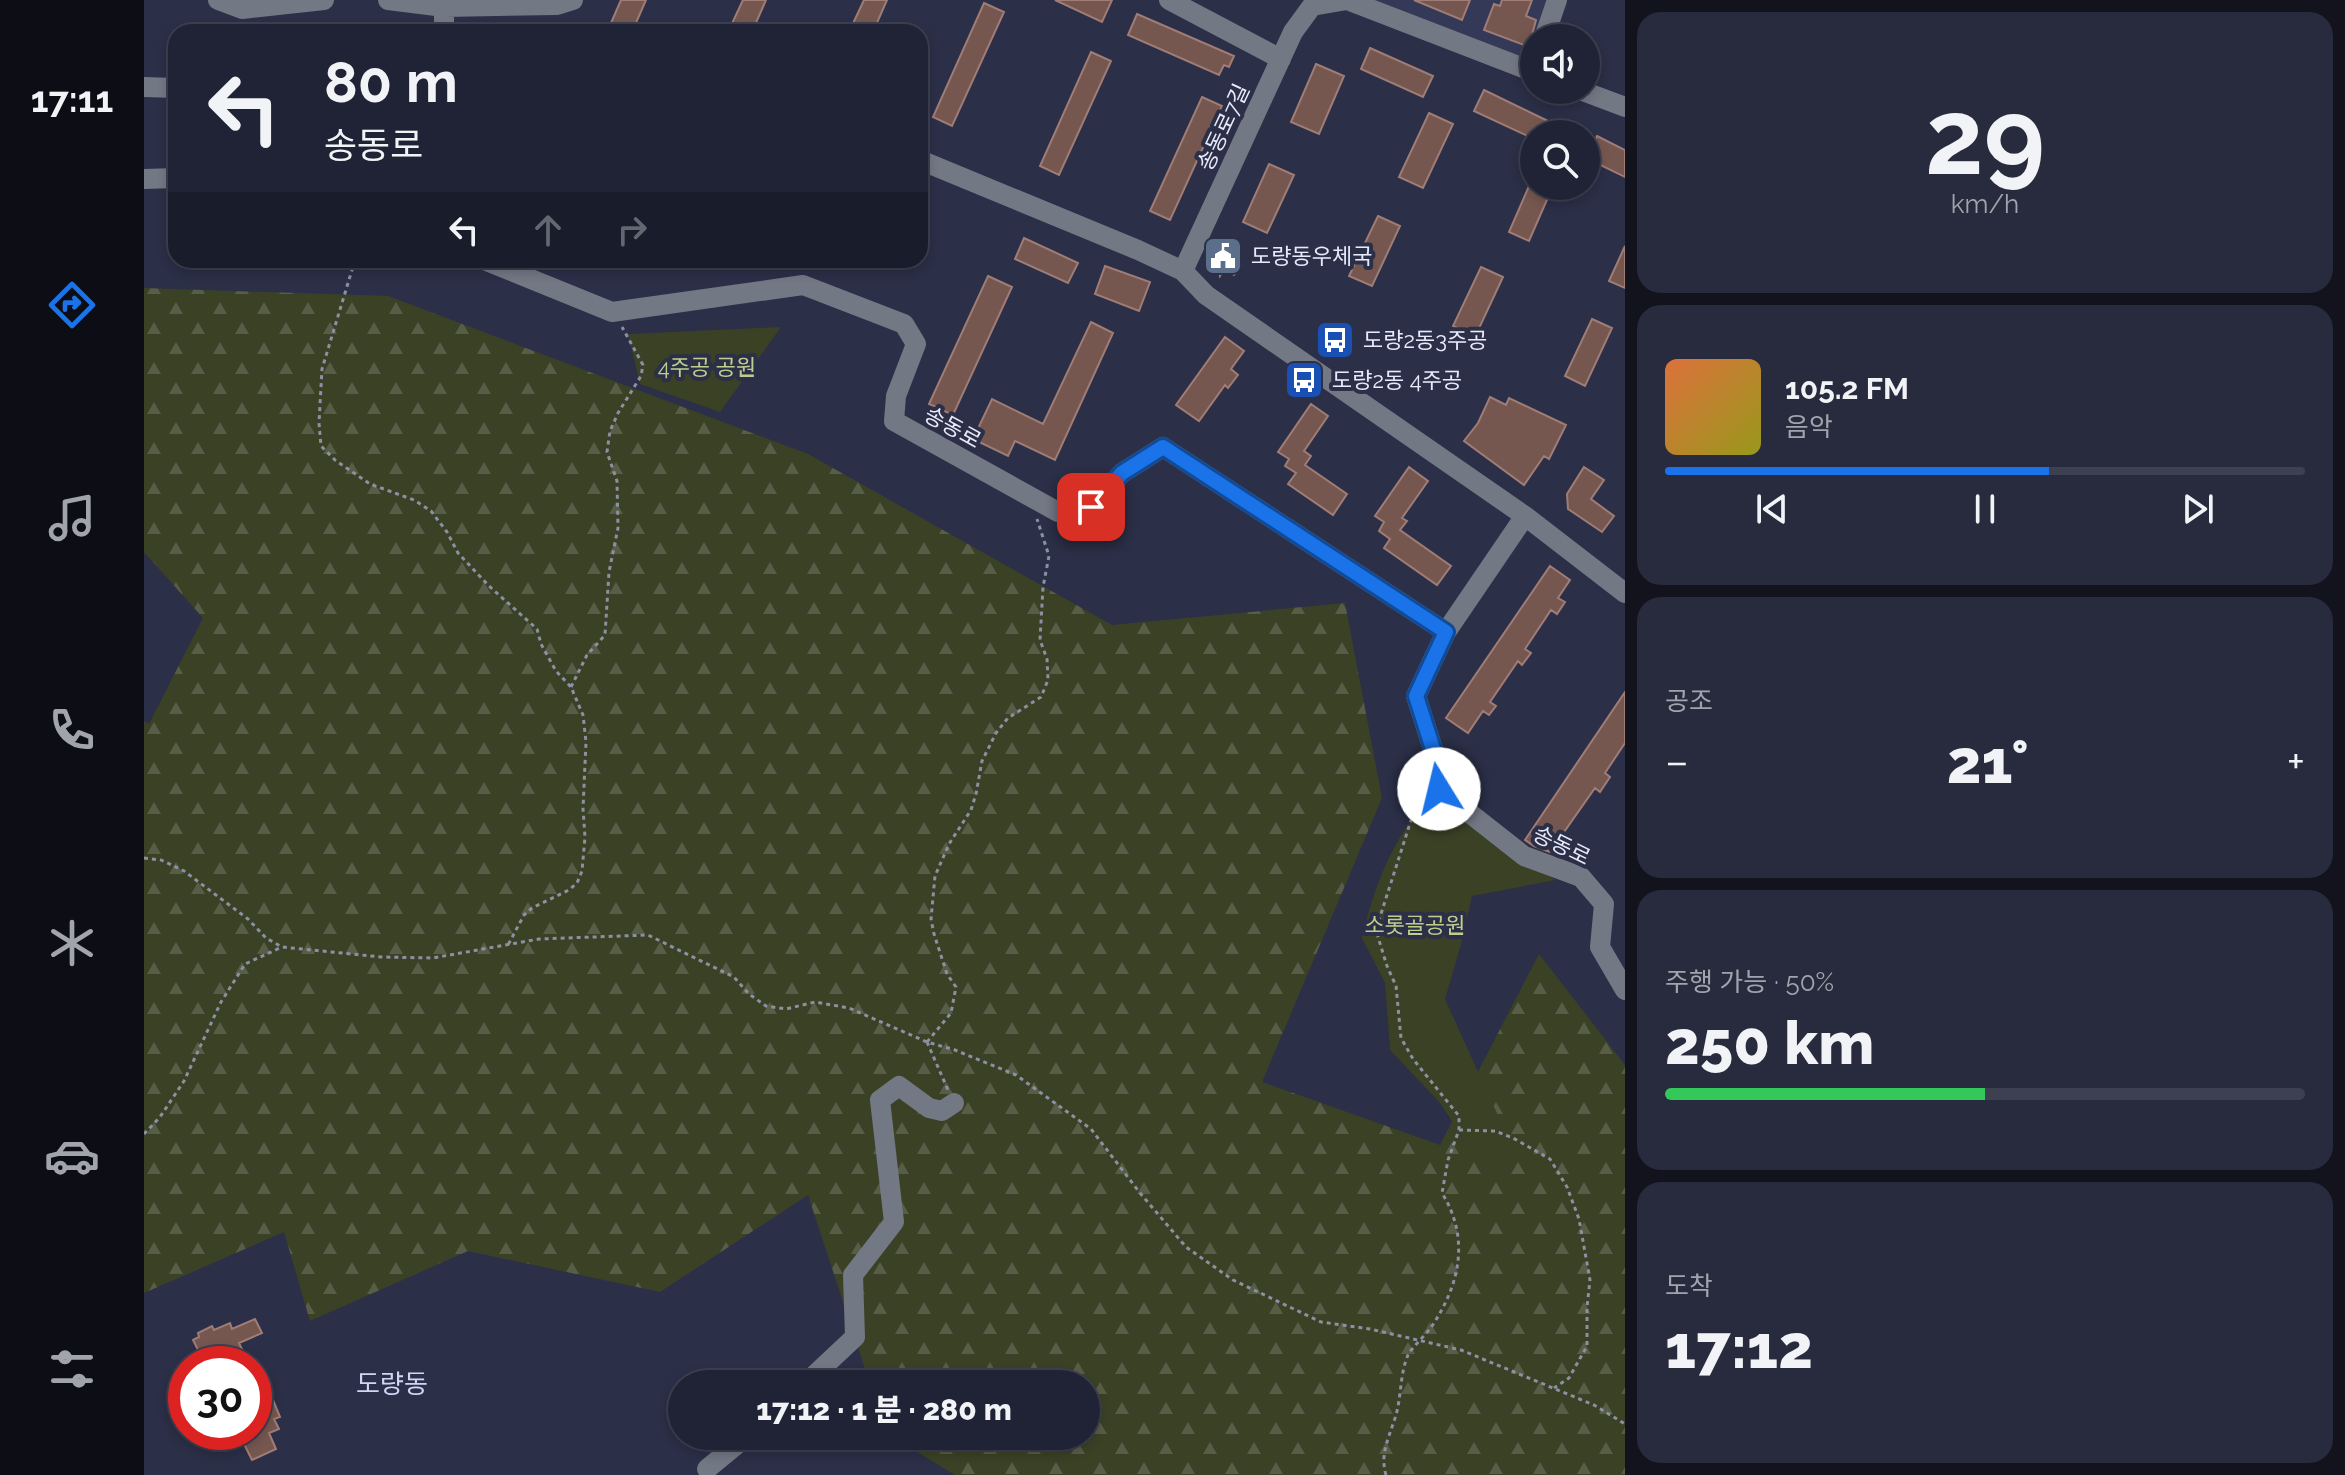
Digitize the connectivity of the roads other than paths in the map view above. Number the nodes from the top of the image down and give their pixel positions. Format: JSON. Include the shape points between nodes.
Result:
{"nodes":[{"id":1,"x":218,"y":0,"type":"edge"},
{"id":2,"x":324,"y":0,"type":"edge"},
{"id":3,"x":388,"y":0,"type":"edge"},
{"id":4,"x":573,"y":0,"type":"edge"},
{"id":5,"x":1169,"y":0,"type":"edge"},
{"id":6,"x":1203,"y":0,"type":"edge"},
{"id":7,"x":1557,"y":0,"type":"edge"},
{"id":8,"x":1313,"y":3,"type":"edge"},
{"id":9,"x":444,"y":7,"type":"junction"},
{"id":10,"x":444,"y":24,"type":"edge"},
{"id":11,"x":1549,"y":24,"type":"edge"},
{"id":12,"x":1226,"y":30,"type":"junction"},
{"id":13,"x":1281,"y":59,"type":"junction"},
{"id":14,"x":1520,"y":66,"type":"edge"},
{"id":15,"x":144,"y":87,"type":"edge"},
{"id":16,"x":168,"y":88,"type":"edge"},
{"id":17,"x":1600,"y":98,"type":"edge"},
{"id":18,"x":1625,"y":107,"type":"edge"},
{"id":19,"x":928,"y":163,"type":"edge"},
{"id":20,"x":168,"y":178,"type":"edge"},
{"id":21,"x":144,"y":179,"type":"edge"},
{"id":22,"x":504,"y":268,"type":"edge"},
{"id":23,"x":1183,"y":271,"type":"junction"},
{"id":24,"x":1525,"y":516,"type":"junction"},
{"id":25,"x":1625,"y":593,"type":"edge"},
{"id":26,"x":1446,"y":632,"type":"junction"},
{"id":27,"x":1625,"y":990,"type":"edge"},
{"id":28,"x":954,"y":1103,"type":"road end"},
{"id":29,"x":820,"y":1370,"type":"edge"},
{"id":30,"x":732,"y":1450,"type":"edge"},
{"id":31,"x":707,"y":1473,"type":"edge"}],
"edges":[{"from":1,"to":2,"type":"street","via":[[242,9]]},
{"from":3,"to":9,"type":"street"},
{"from":4,"to":9,"type":"street","via":[[557,5]]},
{"from":5,"to":12,"type":"street"},
{"from":6,"to":12,"type":"street"},
{"from":7,"to":11,"type":"street"},
{"from":8,"to":13,"type":"street","name":"송동로7길"},
{"from":8,"to":14,"type":"street","name":"송동로7길","via":[[1347,0]]},
{"from":9,"to":10,"type":"street"},
{"from":12,"to":13,"type":"street"},
{"from":13,"to":23,"type":"street","name":"송동로7길"},
{"from":15,"to":16,"type":"street"},
{"from":17,"to":18,"type":"street"},
{"from":19,"to":23,"type":"street"},
{"from":20,"to":21,"type":"street"},
{"from":22,"to":26,"type":"street","name":"송동로","via":[[612,312],[803,285],[904,324],[916,344],[896,396],[894,421],[1058,512],[1091,507],[1122,473],[1163,447]]},
{"from":23,"to":24,"type":"street","via":[[1206,295]]},
{"from":24,"to":25,"type":"street"},
{"from":24,"to":26,"type":"street","name":"송동로"},
{"from":26,"to":27,"type":"street","name":"송동로","via":[[1416,696],[1439,789],[1524,856],[1581,877],[1604,904],[1600,947]]},
{"from":28,"to":29,"type":"street","via":[[942,1111],[929,1108],[899,1086],[880,1100],[894,1222],[853,1275],[855,1337]]},
{"from":30,"to":31,"type":"street"}]}
